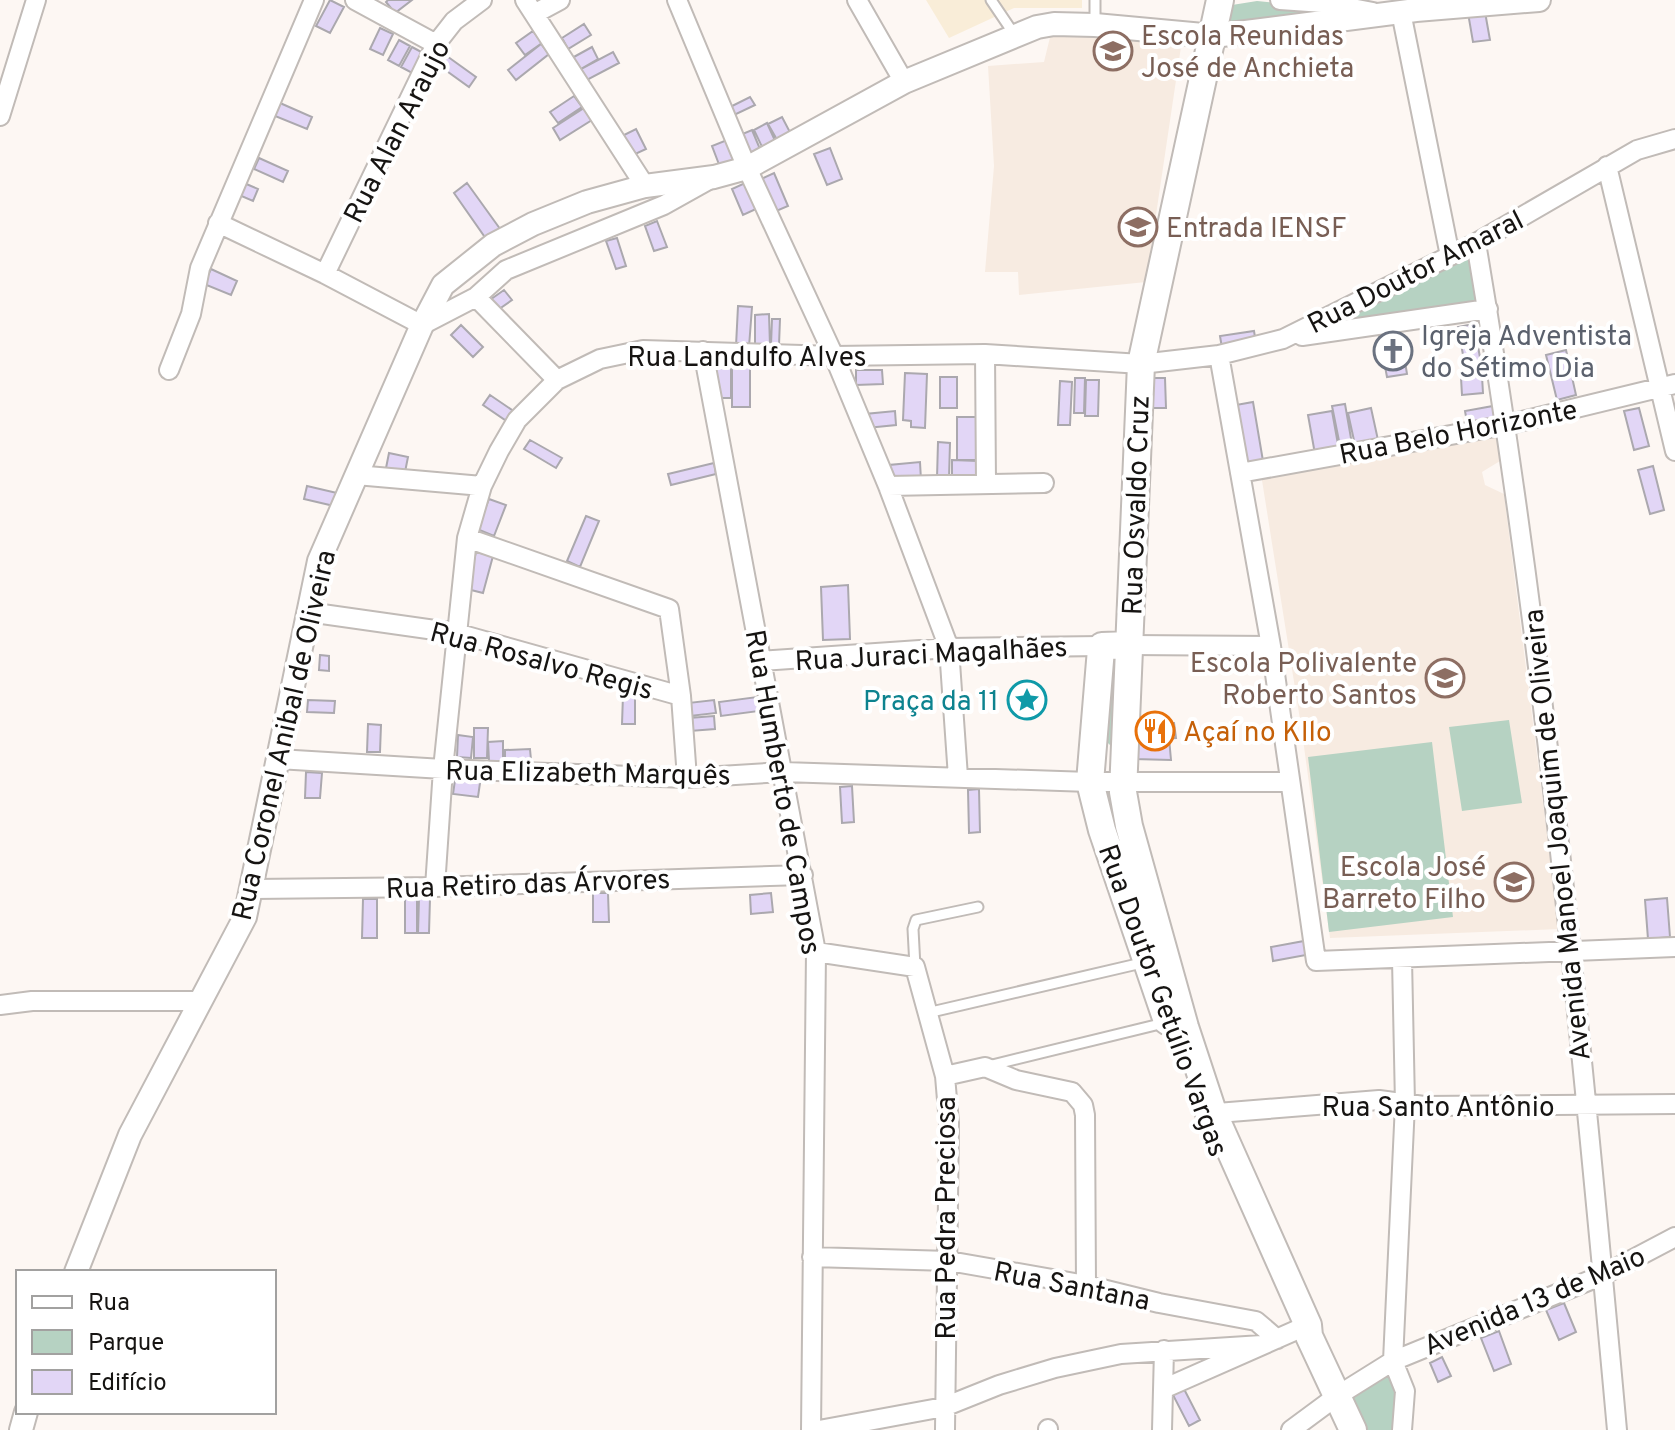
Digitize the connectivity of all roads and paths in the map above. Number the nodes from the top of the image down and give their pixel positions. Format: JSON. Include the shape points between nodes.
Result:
{"nodes":[{"id":1,"x":36,"y":0,"type":"edge"},
{"id":2,"x":314,"y":0,"type":"edge"},
{"id":3,"x":355,"y":0,"type":"edge"},
{"id":4,"x":482,"y":0,"type":"edge"},
{"id":5,"x":560,"y":0,"type":"edge"},
{"id":6,"x":677,"y":0,"type":"edge"},
{"id":7,"x":857,"y":0,"type":"edge"},
{"id":8,"x":991,"y":0,"type":"edge"},
{"id":9,"x":1095,"y":0,"type":"edge"},
{"id":10,"x":1220,"y":0,"type":"edge"},
{"id":11,"x":1280,"y":0,"type":"edge"},
{"id":12,"x":1539,"y":0,"type":"edge"},
{"id":13,"x":529,"y":7,"type":"edge"},
{"id":14,"x":1408,"y":9,"type":"edge"},
{"id":15,"x":1095,"y":25,"type":"junction"},
{"id":16,"x":1014,"y":34,"type":"junction"},
{"id":17,"x":1214,"y":36,"type":"junction"},
{"id":18,"x":436,"y":44,"type":"junction"},
{"id":19,"x":904,"y":82,"type":"junction"},
{"id":20,"x":0,"y":116,"type":"edge"},
{"id":21,"x":1675,"y":139,"type":"edge"},
{"id":22,"x":1607,"y":166,"type":"junction"},
{"id":23,"x":747,"y":168,"type":"junction"},
{"id":24,"x":714,"y":177,"type":"junction"},
{"id":25,"x":645,"y":186,"type":"junction"},
{"id":26,"x":218,"y":223,"type":"junction"},
{"id":27,"x":1476,"y":243,"type":"junction"},
{"id":28,"x":1450,"y":256,"type":"junction"},
{"id":29,"x":325,"y":274,"type":"junction"},
{"id":30,"x":476,"y":297,"type":"junction"},
{"id":31,"x":1488,"y":309,"type":"junction"},
{"id":32,"x":422,"y":325,"type":"junction"},
{"id":33,"x":1283,"y":339,"type":"junction"},
{"id":34,"x":703,"y":351,"type":"junction"},
{"id":35,"x":985,"y":354,"type":"junction"},
{"id":36,"x":1219,"y":355,"type":"junction"},
{"id":37,"x":834,"y":356,"type":"junction"},
{"id":38,"x":1141,"y":364,"type":"junction"},
{"id":39,"x":169,"y":370,"type":"dead end"},
{"id":40,"x":557,"y":380,"type":"junction"},
{"id":41,"x":1667,"y":386,"type":"edge"},
{"id":42,"x":1506,"y":425,"type":"junction"},
{"id":43,"x":1675,"y":451,"type":"edge"},
{"id":44,"x":1240,"y":473,"type":"junction"},
{"id":45,"x":356,"y":475,"type":"junction"},
{"id":46,"x":986,"y":483,"type":"junction"},
{"id":47,"x":1044,"y":483,"type":"dead end"},
{"id":48,"x":482,"y":486,"type":"junction"},
{"id":49,"x":888,"y":486,"type":"junction"},
{"id":50,"x":467,"y":538,"type":"junction"},
{"id":51,"x":308,"y":612,"type":"junction"},
{"id":52,"x":456,"y":633,"type":"junction"},
{"id":53,"x":1271,"y":646,"type":"junction"},
{"id":54,"x":949,"y":648,"type":"junction"},
{"id":55,"x":1129,"y":650,"type":"junction"},
{"id":56,"x":1101,"y":651,"type":"junction"},
{"id":57,"x":760,"y":661,"type":"junction"},
{"id":58,"x":681,"y":696,"type":"junction"},
{"id":59,"x":1094,"y":752,"type":"junction"},
{"id":60,"x":1123,"y":754,"type":"junction"},
{"id":61,"x":278,"y":759,"type":"junction"},
{"id":62,"x":443,"y":769,"type":"junction"},
{"id":63,"x":783,"y":772,"type":"junction"},
{"id":64,"x":958,"y":777,"type":"junction"},
{"id":65,"x":687,"y":778,"type":"junction"},
{"id":66,"x":1090,"y":782,"type":"junction"},
{"id":67,"x":1123,"y":782,"type":"junction"},
{"id":68,"x":1290,"y":782,"type":"junction"},
{"id":69,"x":803,"y":875,"type":"junction"},
{"id":70,"x":435,"y":887,"type":"junction"},
{"id":71,"x":253,"y":889,"type":"junction"},
{"id":72,"x":978,"y":907,"type":"dead end"},
{"id":73,"x":1675,"y":947,"type":"edge"},
{"id":74,"x":816,"y":952,"type":"junction"},
{"id":75,"x":1571,"y":953,"type":"junction"},
{"id":76,"x":1402,"y":959,"type":"junction"},
{"id":77,"x":1147,"y":962,"type":"junction"},
{"id":78,"x":915,"y":967,"type":"junction"},
{"id":79,"x":201,"y":1001,"type":"junction"},
{"id":80,"x":0,"y":1005,"type":"edge"},
{"id":81,"x":927,"y":1013,"type":"junction"},
{"id":82,"x":1168,"y":1022,"type":"junction"},
{"id":83,"x":985,"y":1067,"type":"junction"},
{"id":84,"x":945,"y":1076,"type":"junction"},
{"id":85,"x":1405,"y":1104,"type":"junction"},
{"id":86,"x":1675,"y":1104,"type":"edge"},
{"id":87,"x":1586,"y":1106,"type":"junction"},
{"id":88,"x":1208,"y":1113,"type":"junction"},
{"id":89,"x":1675,"y":1237,"type":"edge"},
{"id":90,"x":812,"y":1257,"type":"junction"},
{"id":91,"x":949,"y":1261,"type":"junction"},
{"id":92,"x":77,"y":1270,"type":"edge"},
{"id":93,"x":1603,"y":1275,"type":"junction"},
{"id":94,"x":1086,"y":1285,"type":"junction"},
{"id":95,"x":1291,"y":1335,"type":"junction"},
{"id":96,"x":1164,"y":1350,"type":"junction"},
{"id":97,"x":1393,"y":1361,"type":"junction"},
{"id":98,"x":1163,"y":1389,"type":"junction"},
{"id":99,"x":1337,"y":1396,"type":"junction"},
{"id":100,"x":944,"y":1407,"type":"junction"},
{"id":101,"x":811,"y":1430,"type":"edge"},
{"id":102,"x":819,"y":1430,"type":"edge"},
{"id":103,"x":945,"y":1430,"type":"edge"},
{"id":104,"x":1162,"y":1430,"type":"edge"},
{"id":105,"x":1291,"y":1430,"type":"edge"},
{"id":106,"x":1353,"y":1430,"type":"edge"},
{"id":107,"x":1402,"y":1430,"type":"edge"},
{"id":108,"x":1617,"y":1430,"type":"edge"}],
"edges":[{"from":1,"to":20,"type":"street"},
{"from":2,"to":26,"type":"street"},
{"from":3,"to":18,"type":"street"},
{"from":4,"to":18,"type":"street","name":"Rua Alan Araujo","via":[[454,21]]},
{"from":5,"to":13,"type":"street"},
{"from":6,"to":23,"type":"street"},
{"from":7,"to":19,"type":"street"},
{"from":8,"to":16,"type":"lane"},
{"from":9,"to":15,"type":"lane"},
{"from":10,"to":17,"type":"main road","name":"Rua Osvaldo Cruz"},
{"from":11,"to":14,"type":"street"},
{"from":12,"to":14,"type":"street","name":"Rua Coronel Anibal de Oliveira"},
{"from":13,"to":25,"type":"street"},
{"from":14,"to":17,"type":"street","name":"Rua Coronel Anibal de Oliveira"},
{"from":14,"to":28,"type":"street"},
{"from":15,"to":16,"type":"street","name":"Rua Coronel Anibal de Oliveira","via":[[1054,24]]},
{"from":15,"to":17,"type":"street","name":"Rua Coronel Anibal de Oliveira"},
{"from":16,"to":19,"type":"street","name":"Rua Coronel Anibal de Oliveira"},
{"from":17,"to":38,"type":"main road","name":"Rua Osvaldo Cruz"},
{"from":18,"to":29,"type":"street","name":"Rua Alan Araujo"},
{"from":19,"to":23,"type":"street","name":"Rua Coronel Anibal de Oliveira"},
{"from":21,"to":22,"type":"street","name":"Rua Doutor Amaral"},
{"from":22,"to":27,"type":"street","name":"Rua Doutor Amaral"},
{"from":22,"to":41,"type":"street"},
{"from":23,"to":24,"type":"street","name":"Rua Coronel Anibal de Oliveira"},
{"from":23,"to":37,"type":"street"},
{"from":24,"to":25,"type":"street","name":"Rua Coronel Anibal de Oliveira"},
{"from":24,"to":30,"type":"street","name":"Rua Coronel Anibal de Oliveira","via":[[664,205],[506,270]]},
{"from":25,"to":32,"type":"street","name":"Rua Coronel Anibal de Oliveira","via":[[587,202],[493,245],[443,285]]},
{"from":26,"to":29,"type":"street"},
{"from":26,"to":39,"type":"street"},
{"from":27,"to":28,"type":"street","name":"Rua Doutor Amaral"},
{"from":27,"to":31,"type":"street","name":"Avenida Manoel Joaquim de Oliveira"},
{"from":28,"to":33,"type":"street","name":"Rua Doutor Amaral"},
{"from":29,"to":32,"type":"street"},
{"from":30,"to":32,"type":"street","name":"Rua Coronel Anibal de Oliveira"},
{"from":30,"to":40,"type":"street"},
{"from":31,"to":33,"type":"street"},
{"from":31,"to":42,"type":"street","name":"Avenida Manoel Joaquim de Oliveira"},
{"from":32,"to":45,"type":"street","name":"Rua Coronel Anibal de Oliveira"},
{"from":33,"to":36,"type":"street","name":"Rua Doutor Amaral"},
{"from":34,"to":37,"type":"street","name":"Rua Landulfo Alves"},
{"from":34,"to":40,"type":"street","name":"Rua Landulfo Alves","via":[[643,350],[600,359]]},
{"from":34,"to":57,"type":"street","name":"Rua Humberto de Campos"},
{"from":35,"to":37,"type":"street","name":"Rua Landulfo Alves"},
{"from":35,"to":38,"type":"street","name":"Rua Landulfo Alves"},
{"from":35,"to":46,"type":"street"},
{"from":36,"to":38,"type":"street","name":"Rua Doutor Amaral"},
{"from":36,"to":44,"type":"street"},
{"from":37,"to":49,"type":"street"},
{"from":38,"to":55,"type":"main road","name":"Rua Osvaldo Cruz"},
{"from":40,"to":48,"type":"street","name":"Rua Landulfo Alves","via":[[517,420]]},
{"from":41,"to":42,"type":"street","name":"Rua Belo Horizonte"},
{"from":41,"to":43,"type":"street"},
{"from":42,"to":44,"type":"street","name":"Rua Belo Horizonte"},
{"from":42,"to":75,"type":"street","name":"Avenida Manoel Joaquim de Oliveira"},
{"from":44,"to":53,"type":"street"},
{"from":45,"to":48,"type":"street"},
{"from":45,"to":51,"type":"street","name":"Rua Coronel Anibal de Oliveira","via":[[319,561]]},
{"from":46,"to":47,"type":"street"},
{"from":46,"to":49,"type":"street"},
{"from":48,"to":50,"type":"street","name":"Rua Landulfo Alves"},
{"from":49,"to":54,"type":"street"},
{"from":50,"to":52,"type":"street","name":"Rua Landulfo Alves"},
{"from":50,"to":58,"type":"street","via":[[669,609]]},
{"from":51,"to":52,"type":"street","name":"Rua Rosalvo Regis"},
{"from":51,"to":61,"type":"street","name":"Rua Coronel Anibal de Oliveira"},
{"from":52,"to":58,"type":"street","name":"Rua Rosalvo Regis"},
{"from":52,"to":62,"type":"street","name":"Rua Landulfo Alves"},
{"from":53,"to":55,"type":"street"},
{"from":53,"to":68,"type":"street"},
{"from":54,"to":56,"type":"street","name":"Rua Juraci Magalhães"},
{"from":54,"to":57,"type":"street","name":"Rua Juraci Magalhães"},
{"from":54,"to":64,"type":"street"},
{"from":55,"to":56,"type":"main road"},
{"from":55,"to":60,"type":"main road","name":"Rua Doutor Getúlio Vargas"},
{"from":56,"to":59,"type":"main road","name":"Rua Doutor Getúlio Vargas"},
{"from":57,"to":63,"type":"street","name":"Rua Humberto de Campos"},
{"from":58,"to":65,"type":"street"},
{"from":59,"to":60,"type":"main road"},
{"from":59,"to":66,"type":"main road","name":"Rua Doutor Getúlio Vargas"},
{"from":60,"to":67,"type":"main road","name":"Rua Doutor Getúlio Vargas"},
{"from":61,"to":62,"type":"street","name":"Rua Elizabeth Marquês"},
{"from":61,"to":71,"type":"street","name":"Rua Coronel Anibal de Oliveira"},
{"from":62,"to":65,"type":"street","name":"Rua Elizabeth Marquês"},
{"from":62,"to":70,"type":"street","name":"Rua Landulfo Alves"},
{"from":63,"to":64,"type":"street","name":"Rua Elizabeth Marquês"},
{"from":63,"to":65,"type":"street","name":"Rua Elizabeth Marquês"},
{"from":63,"to":69,"type":"street","name":"Rua Humberto de Campos"},
{"from":64,"to":66,"type":"street","name":"Rua Elizabeth Marquês"},
{"from":66,"to":67,"type":"street","name":"Rua Elizabeth Marquês"},
{"from":66,"to":77,"type":"main road","name":"Rua Doutor Getúlio Vargas"},
{"from":67,"to":68,"type":"street","name":"Rua Elizabeth Marquês"},
{"from":67,"to":88,"type":"main road","name":"Rua Doutor Getúlio Vargas","via":[[1129,826]]},
{"from":68,"to":76,"type":"street","via":[[1316,961]]},
{"from":69,"to":70,"type":"street","name":"Rua Retiro das Árvores"},
{"from":69,"to":74,"type":"street","name":"Rua Humberto de Campos"},
{"from":70,"to":71,"type":"street","name":"Rua Retiro das Árvores"},
{"from":71,"to":79,"type":"street","name":"Rua Coronel Anibal de Oliveira","via":[[245,917]]},
{"from":72,"to":78,"type":"lane","via":[[916,920]]},
{"from":73,"to":75,"type":"street"},
{"from":74,"to":78,"type":"street"},
{"from":74,"to":90,"type":"street","name":"Rua Humberto de Campos"},
{"from":75,"to":76,"type":"street"},
{"from":75,"to":87,"type":"street","name":"Avenida Manoel Joaquim de Oliveira"},
{"from":76,"to":85,"type":"street"},
{"from":77,"to":81,"type":"lane"},
{"from":77,"to":82,"type":"main road","name":"Rua Doutor Getúlio Vargas"},
{"from":78,"to":81,"type":"street","name":"Rua Pedra Preciosa"},
{"from":79,"to":80,"type":"street"},
{"from":79,"to":92,"type":"street","name":"Rua Coronel Anibal de Oliveira","via":[[130,1135]]},
{"from":81,"to":84,"type":"street","name":"Rua Pedra Preciosa"},
{"from":82,"to":83,"type":"lane"},
{"from":82,"to":88,"type":"main road","name":"Rua Doutor Getúlio Vargas"},
{"from":83,"to":84,"type":"street"},
{"from":83,"to":94,"type":"street","via":[[1016,1080],[1065,1089],[1083,1105]]},
{"from":84,"to":91,"type":"street","name":"Rua Pedra Preciosa"},
{"from":85,"to":87,"type":"street","name":"Rua Santo Antônio"},
{"from":85,"to":88,"type":"street","name":"Rua Santo Antônio","via":[[1379,1100]]},
{"from":85,"to":97,"type":"street"},
{"from":86,"to":87,"type":"street","name":"Rua Santo Antônio"},
{"from":87,"to":93,"type":"street","name":"Avenida Manoel Joaquim de Oliveira"},
{"from":88,"to":95,"type":"main road","name":"Rua Doutor Getúlio Vargas"},
{"from":89,"to":93,"type":"street","name":"Avenida 13 de Maio"},
{"from":90,"to":91,"type":"street","name":"Rua Santana"},
{"from":90,"to":101,"type":"street","name":"Rua Humberto de Campos"},
{"from":91,"to":94,"type":"street","name":"Rua Santana"},
{"from":91,"to":100,"type":"street","name":"Rua Pedra Preciosa"},
{"from":93,"to":97,"type":"street","name":"Avenida 13 de Maio"},
{"from":93,"to":108,"type":"street","name":"Avenida Manoel Joaquim de Oliveira"},
{"from":94,"to":95,"type":"street","name":"Rua Santana","via":[[1256,1321]]},
{"from":95,"to":96,"type":"street"},
{"from":95,"to":98,"type":"street"},
{"from":95,"to":99,"type":"main road","name":"Rua Doutor Getúlio Vargas"},
{"from":96,"to":98,"type":"street"},
{"from":96,"to":100,"type":"street","via":[[1055,1368]]},
{"from":97,"to":99,"type":"street","name":"Avenida 13 de Maio"},
{"from":97,"to":107,"type":"street","via":[[1405,1391]]},
{"from":98,"to":104,"type":"street"},
{"from":99,"to":105,"type":"street","name":"Avenida 13 de Maio"},
{"from":99,"to":106,"type":"main road","name":"Rua Doutor Getúlio Vargas"},
{"from":100,"to":102,"type":"street"},
{"from":100,"to":103,"type":"street","name":"Rua Pedra Preciosa"}]}
